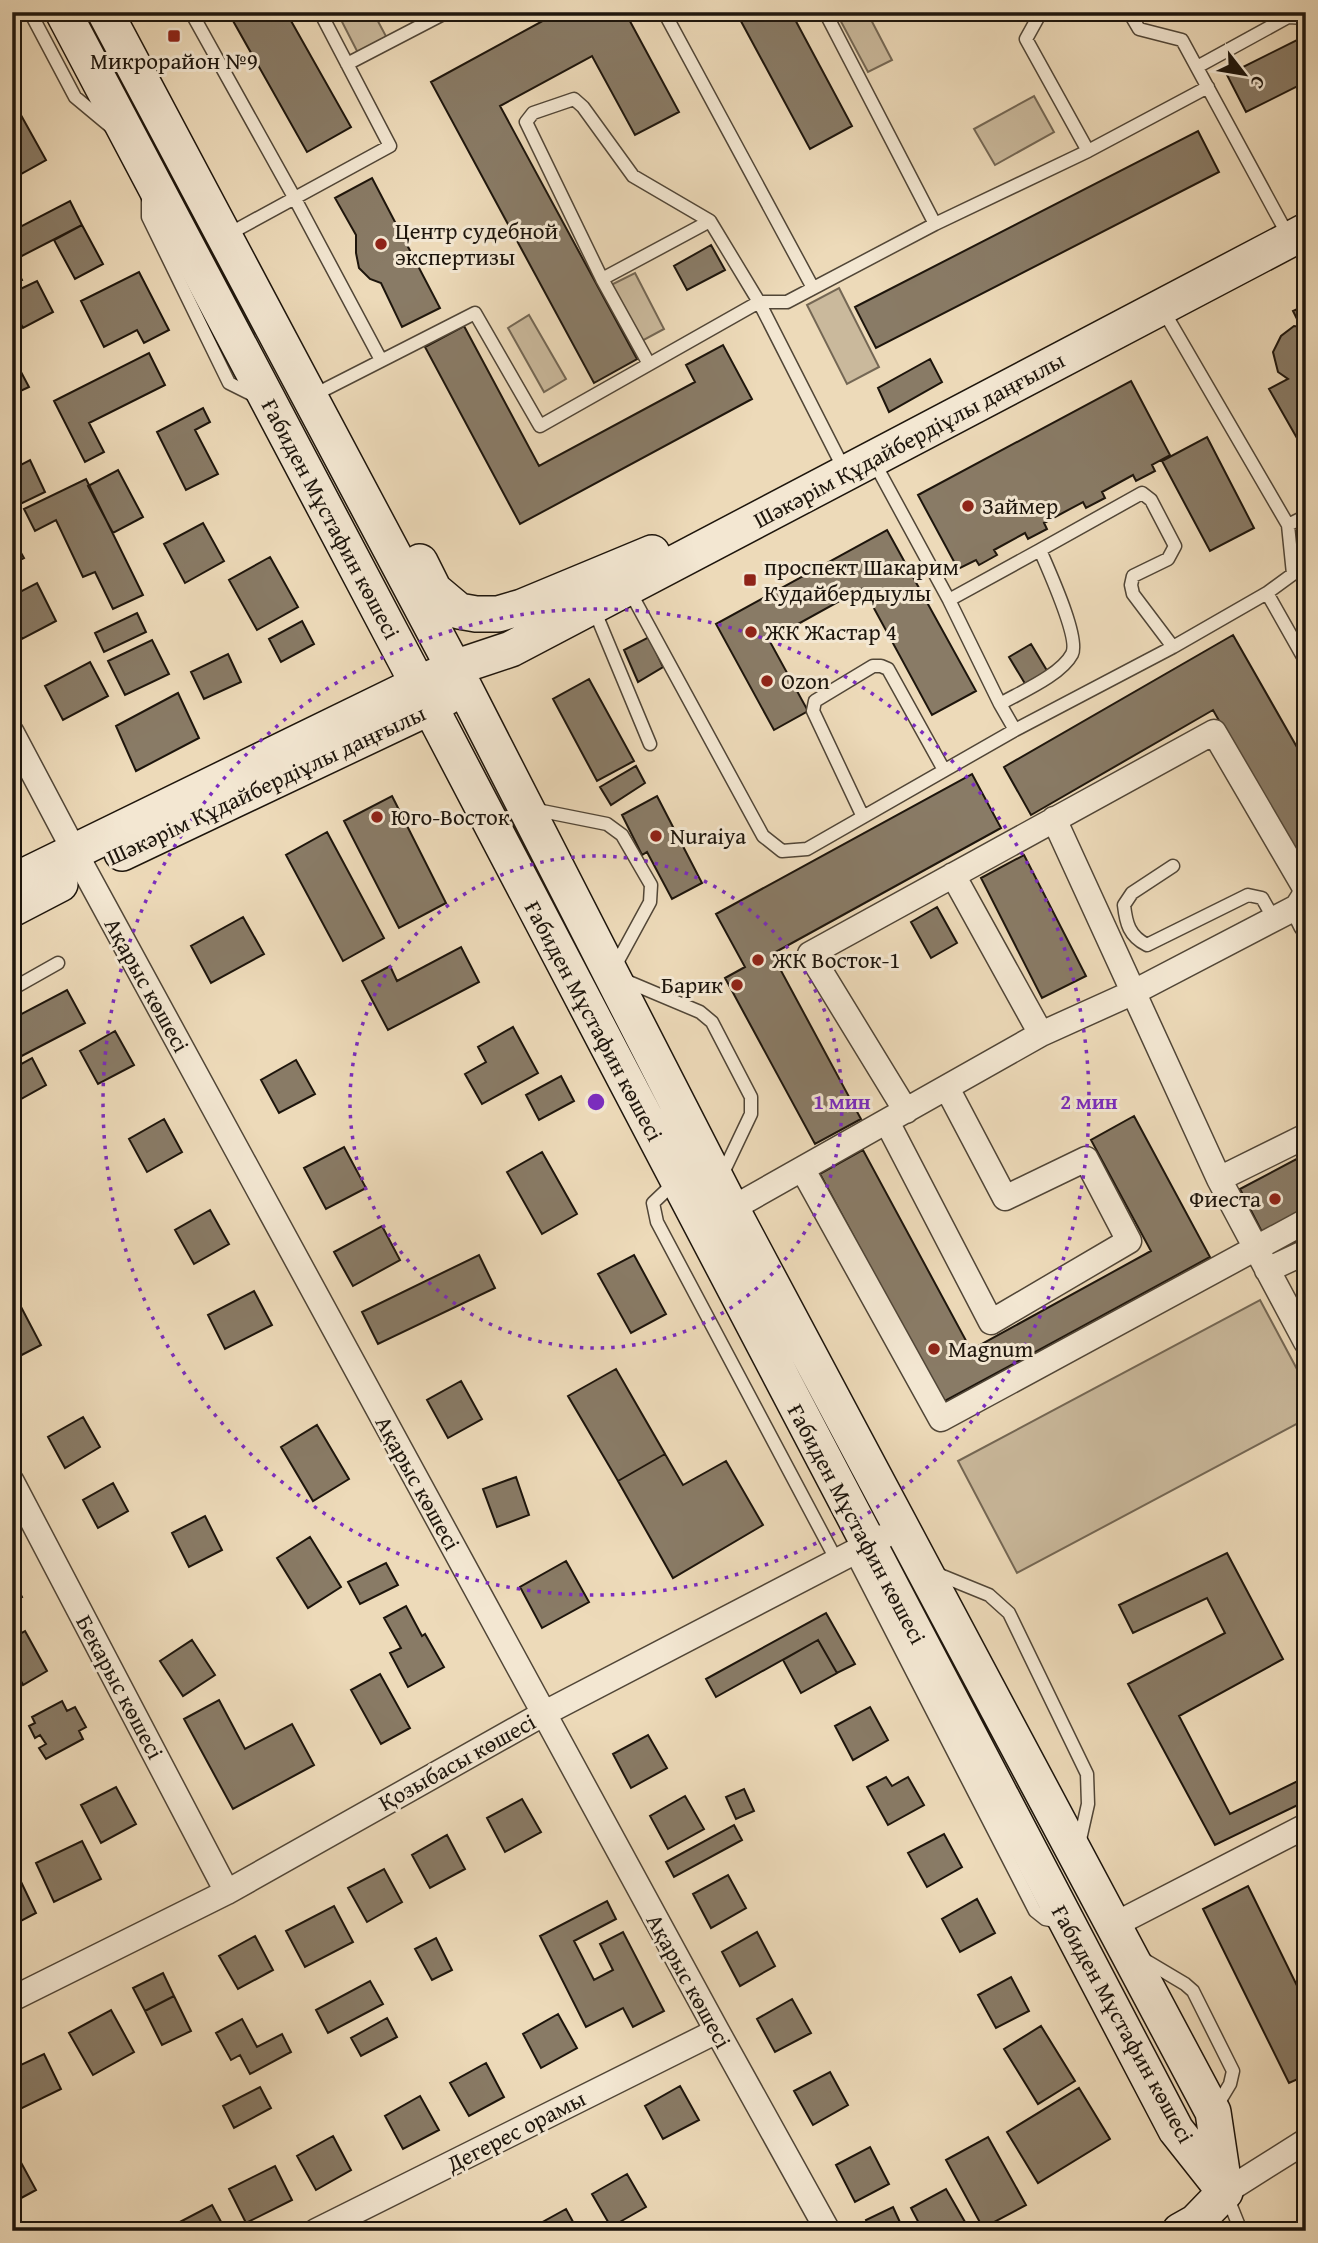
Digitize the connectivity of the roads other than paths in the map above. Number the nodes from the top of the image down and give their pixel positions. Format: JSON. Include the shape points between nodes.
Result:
{"nodes":[{"id":1,"x":30,"y":12,"type":"edge"},
{"id":2,"x":63,"y":12,"type":"edge"},
{"id":3,"x":105,"y":12,"type":"edge"},
{"id":4,"x":191,"y":12,"type":"edge"},
{"id":5,"x":320,"y":12,"type":"edge"},
{"id":6,"x":447,"y":12,"type":"edge"},
{"id":7,"x":664,"y":12,"type":"edge"},
{"id":8,"x":825,"y":12,"type":"edge"},
{"id":9,"x":1041,"y":12,"type":"edge"},
{"id":10,"x":1129,"y":12,"type":"edge"},
{"id":11,"x":1306,"y":18,"type":"edge"},
{"id":12,"x":347,"y":64,"type":"junction"},
{"id":13,"x":1197,"y":67,"type":"junction"},
{"id":14,"x":1208,"y":87,"type":"junction"},
{"id":15,"x":1088,"y":151,"type":"junction"},
{"id":16,"x":140,"y":160,"type":"junction"},
{"id":17,"x":294,"y":197,"type":"junction"},
{"id":18,"x":710,"y":220,"type":"junction"},
{"id":19,"x":935,"y":224,"type":"junction"},
{"id":20,"x":1298,"y":235,"type":"edge"},
{"id":21,"x":223,"y":237,"type":"junction"},
{"id":22,"x":602,"y":279,"type":"junction"},
{"id":23,"x":813,"y":288,"type":"junction"},
{"id":24,"x":759,"y":302,"type":"junction"},
{"id":25,"x":1161,"y":307,"type":"junction"},
{"id":26,"x":381,"y":360,"type":"junction"},
{"id":27,"x":649,"y":364,"type":"junction"},
{"id":28,"x":309,"y":397,"type":"junction"},
{"id":29,"x":325,"y":429,"type":"junction"},
{"id":30,"x":859,"y":466,"type":"junction"},
{"id":31,"x":1306,"y":516,"type":"edge"},
{"id":32,"x":1288,"y":525,"type":"junction"},
{"id":33,"x":722,"y":538,"type":"junction"},
{"id":34,"x":1040,"y":550,"type":"junction"},
{"id":35,"x":628,"y":588,"type":"junction"},
{"id":36,"x":1267,"y":593,"type":"junction"},
{"id":37,"x":949,"y":600,"type":"junction"},
{"id":38,"x":593,"y":606,"type":"junction"},
{"id":39,"x":1173,"y":648,"type":"junction"},
{"id":40,"x":1306,"y":662,"type":"edge"},
{"id":41,"x":459,"y":678,"type":"junction"},
{"id":42,"x":424,"y":696,"type":"junction"},
{"id":43,"x":1000,"y":704,"type":"junction"},
{"id":44,"x":1015,"y":730,"type":"junction"},
{"id":45,"x":12,"y":733,"type":"edge"},
{"id":46,"x":650,"y":744,"type":"dead end"},
{"id":47,"x":944,"y":770,"type":"junction"},
{"id":48,"x":525,"y":807,"type":"junction"},
{"id":49,"x":863,"y":817,"type":"junction"},
{"id":50,"x":1054,"y":819,"type":"junction"},
{"id":51,"x":79,"y":861,"type":"junction"},
{"id":52,"x":1173,"y":866,"type":"dead end"},
{"id":53,"x":953,"y":875,"type":"junction"},
{"id":54,"x":12,"y":882,"type":"edge"},
{"id":55,"x":12,"y":909,"type":"edge"},
{"id":56,"x":1303,"y":911,"type":"edge"},
{"id":57,"x":1274,"y":919,"type":"junction"},
{"id":58,"x":58,"y":964,"type":"dead end"},
{"id":59,"x":611,"y":974,"type":"junction"},
{"id":60,"x":12,"y":989,"type":"edge"},
{"id":61,"x":1134,"y":992,"type":"junction"},
{"id":62,"x":1041,"y":1034,"type":"junction"},
{"id":63,"x":947,"y":1088,"type":"junction"},
{"id":64,"x":897,"y":1117,"type":"junction"},
{"id":65,"x":1306,"y":1136,"type":"edge"},
{"id":66,"x":803,"y":1170,"type":"junction"},
{"id":67,"x":1219,"y":1179,"type":"junction"},
{"id":68,"x":677,"y":1180,"type":"junction"},
{"id":69,"x":725,"y":1197,"type":"junction"},
{"id":70,"x":1306,"y":1221,"type":"edge"},
{"id":71,"x":701,"y":1225,"type":"junction"},
{"id":72,"x":1257,"y":1247,"type":"junction"},
{"id":73,"x":1306,"y":1252,"type":"edge"},
{"id":74,"x":1267,"y":1270,"type":"junction"},
{"id":75,"x":1306,"y":1342,"type":"edge"},
{"id":76,"x":12,"y":1482,"type":"edge"},
{"id":77,"x":902,"y":1527,"type":"junction"},
{"id":78,"x":852,"y":1553,"type":"junction"},
{"id":79,"x":925,"y":1570,"type":"junction"},
{"id":80,"x":543,"y":1714,"type":"junction"},
{"id":81,"x":1306,"y":1826,"type":"edge"},
{"id":82,"x":1077,"y":1854,"type":"junction"},
{"id":83,"x":227,"y":1892,"type":"junction"},
{"id":84,"x":1121,"y":1938,"type":"junction"},
{"id":85,"x":12,"y":1999,"type":"edge"},
{"id":86,"x":717,"y":2031,"type":"junction"},
{"id":87,"x":1303,"y":2145,"type":"edge"},
{"id":88,"x":1225,"y":2192,"type":"junction"},
{"id":89,"x":316,"y":2231,"type":"edge"},
{"id":90,"x":828,"y":2231,"type":"edge"},
{"id":91,"x":1180,"y":2231,"type":"edge"},
{"id":92,"x":1241,"y":2231,"type":"edge"}],
"edges":[{"from":1,"to":16,"type":"lane","via":[[75,97]]},
{"from":2,"to":16,"type":"main road","name":"Ғабиден Мұстафин көшесі"},
{"from":3,"to":21,"type":"main road","name":"Ғабиден Мұстафин көшесі"},
{"from":4,"to":17,"type":"lane"},
{"from":5,"to":12,"type":"lane"},
{"from":6,"to":12,"type":"lane"},
{"from":7,"to":23,"type":"lane"},
{"from":8,"to":19,"type":"lane"},
{"from":9,"to":15,"type":"lane","via":[[1026,39]]},
{"from":10,"to":13,"type":"lane","via":[[1139,29],[1182,40]]},
{"from":11,"to":13,"type":"lane","via":[[1288,17]]},
{"from":12,"to":17,"type":"lane","via":[[390,146]]},
{"from":13,"to":14,"type":"lane"},
{"from":14,"to":15,"type":"lane"},
{"from":14,"to":20,"type":"lane"},
{"from":15,"to":19,"type":"lane"},
{"from":16,"to":42,"type":"main road","name":"Ғабиден Мұстафин көшесі"},
{"from":17,"to":21,"type":"lane"},
{"from":17,"to":26,"type":"lane"},
{"from":18,"to":22,"type":"lane"},
{"from":18,"to":22,"type":"lane","via":[[633,176],[574,99],[533,113],[526,122]]},
{"from":18,"to":24,"type":"lane"},
{"from":19,"to":23,"type":"lane"},
{"from":20,"to":25,"type":"main road","name":"Шәкәрім Құдайбердіұлы даңғылы"},
{"from":21,"to":28,"type":"main road","name":"Ғабиден Мұстафин көшесі"},
{"from":22,"to":27,"type":"lane"},
{"from":23,"to":24,"type":"lane","via":[[787,302]]},
{"from":24,"to":27,"type":"lane"},
{"from":24,"to":30,"type":"lane"},
{"from":25,"to":30,"type":"main road","name":"Шәкәрім Құдайбердіұлы даңғылы"},
{"from":25,"to":32,"type":"lane"},
{"from":26,"to":27,"type":"lane","via":[[475,313],[540,426]]},
{"from":26,"to":28,"type":"lane"},
{"from":28,"to":29,"type":"main road","name":"Ғабиден Мұстафин көшесі"},
{"from":29,"to":33,"type":"main road","via":[[354,439],[434,590],[459,611],[510,611],[690,537]]},
{"from":29,"to":41,"type":"main road","name":"Ғабиден Мұстафин көшесі"},
{"from":30,"to":33,"type":"main road","name":"Шәкәрім Құдайбердіұлы даңғылы"},
{"from":30,"to":37,"type":"lane"},
{"from":31,"to":32,"type":"lane"},
{"from":32,"to":36,"type":"lane","via":[[1293,574]]},
{"from":33,"to":35,"type":"main road","name":"Шәкәрім Құдайбердіұлы даңғылы"},
{"from":34,"to":37,"type":"lane"},
{"from":34,"to":39,"type":"lane","via":[[1142,493],[1147,496],[1175,546],[1168,559],[1133,576],[1131,585]]},
{"from":34,"to":43,"type":"lane","via":[[1074,637],[1073,653],[1058,671]]},
{"from":35,"to":38,"type":"main road","name":"Шәкәрім Құдайбердіұлы даңғылы"},
{"from":35,"to":49,"type":"lane","via":[[772,845],[782,851],[807,849]]},
{"from":36,"to":39,"type":"lane"},
{"from":36,"to":40,"type":"lane"},
{"from":37,"to":43,"type":"lane"},
{"from":38,"to":41,"type":"main road","name":"Шәкәрім Құдайбердіұлы даңғылы"},
{"from":38,"to":46,"type":"lane"},
{"from":39,"to":44,"type":"lane"},
{"from":41,"to":42,"type":"main road","name":"Шәкәрім Құдайбердіұлы даңғылы"},
{"from":41,"to":48,"type":"main road","name":"Ғабиден Мұстафин көшесі"},
{"from":42,"to":51,"type":"main road","name":"Шәкәрім Құдайбердіұлы даңғылы"},
{"from":42,"to":68,"type":"main road","name":"Ғабиден Мұстафин көшесі"},
{"from":43,"to":44,"type":"lane"},
{"from":44,"to":47,"type":"lane"},
{"from":45,"to":51,"type":"street","name":"Ақарыс көшесі"},
{"from":47,"to":49,"type":"lane"},
{"from":47,"to":49,"type":"lane","via":[[888,670],[873,666],[815,701],[813,711]]},
{"from":48,"to":59,"type":"main road","name":"Ғабиден Мұстафин көшесі"},
{"from":48,"to":59,"type":"lane","via":[[607,824],[622,835],[651,885],[650,902]]},
{"from":50,"to":53,"type":"street"},
{"from":50,"to":56,"type":"street","via":[[1214,732],[1305,888]]},
{"from":50,"to":61,"type":"street"},
{"from":51,"to":54,"type":"main road","name":"Шәкәрім Құдайбердіұлы даңғылы"},
{"from":51,"to":55,"type":"main road","name":"Шәкәрім Құдайбердіұлы даңғылы"},
{"from":51,"to":80,"type":"street","name":"Ақарыс көшесі"},
{"from":52,"to":57,"type":"lane","via":[[1132,893],[1124,905],[1129,930],[1142,943],[1147,945],[1248,895],[1262,898]]},
{"from":53,"to":62,"type":"street"},
{"from":53,"to":64,"type":"street","via":[[810,954]]},
{"from":56,"to":57,"type":"street"},
{"from":57,"to":61,"type":"street"},
{"from":58,"to":60,"type":"lane"},
{"from":59,"to":69,"type":"main road","name":"Ғабиден Мұстафин көшесі"},
{"from":59,"to":69,"type":"lane","via":[[700,1012],[712,1022],[751,1097],[751,1114]]},
{"from":61,"to":62,"type":"street"},
{"from":61,"to":67,"type":"street"},
{"from":62,"to":63,"type":"street"},
{"from":63,"to":64,"type":"street"},
{"from":63,"to":64,"type":"street","via":[[1004,1198],[1086,1159],[1129,1241],[991,1322]]},
{"from":64,"to":66,"type":"street"},
{"from":65,"to":67,"type":"street"},
{"from":66,"to":69,"type":"street"},
{"from":66,"to":72,"type":"street","via":[[941,1419]]},
{"from":67,"to":72,"type":"street"},
{"from":68,"to":71,"type":"main road","name":"Ғабиден Мұстафин көшесі"},
{"from":68,"to":78,"type":"lane","via":[[653,1203],[657,1222]]},
{"from":69,"to":71,"type":"street"},
{"from":69,"to":77,"type":"main road","name":"Ғабиден Мұстафин көшесі"},
{"from":70,"to":72,"type":"street"},
{"from":71,"to":78,"type":"main road","name":"Ғабиден Мұстафин көшесі"},
{"from":72,"to":74,"type":"street"},
{"from":73,"to":74,"type":"street"},
{"from":74,"to":75,"type":"street"},
{"from":76,"to":83,"type":"street","name":"Бекарыс көшесі"},
{"from":77,"to":78,"type":"street","name":"Қозыбасы көшесі"},
{"from":77,"to":79,"type":"main road","name":"Ғабиден Мұстафин көшесі"},
{"from":78,"to":80,"type":"street","name":"Қозыбасы көшесі"},
{"from":78,"to":88,"type":"main road","name":"Ғабиден Мұстафин көшесі","via":[[980,1781],[1067,1924],[1175,2130]]},
{"from":79,"to":82,"type":"main road","name":"Ғабиден Мұстафин көшесі"},
{"from":79,"to":82,"type":"lane","via":[[989,1595],[1009,1613],[1087,1774],[1088,1804]]},
{"from":80,"to":83,"type":"street","name":"Қозыбасы көшесі"},
{"from":80,"to":86,"type":"street","name":"Ақарыс көшесі"},
{"from":81,"to":84,"type":"street"},
{"from":82,"to":84,"type":"main road","name":"Ғабиден Мұстафин көшесі"},
{"from":83,"to":85,"type":"street","name":"Қозыбасы көшесі"},
{"from":84,"to":88,"type":"main road","name":"Ғабиден Мұстафин көшесі","via":[[1213,2112]]},
{"from":86,"to":89,"type":"street","name":"Дегерес орамы"},
{"from":86,"to":90,"type":"street","name":"Ақарыс көшесі"},
{"from":87,"to":88,"type":"street"},
{"from":88,"to":91,"type":"main road","via":[[1196,2222]]},
{"from":88,"to":92,"type":"lane"}]}
